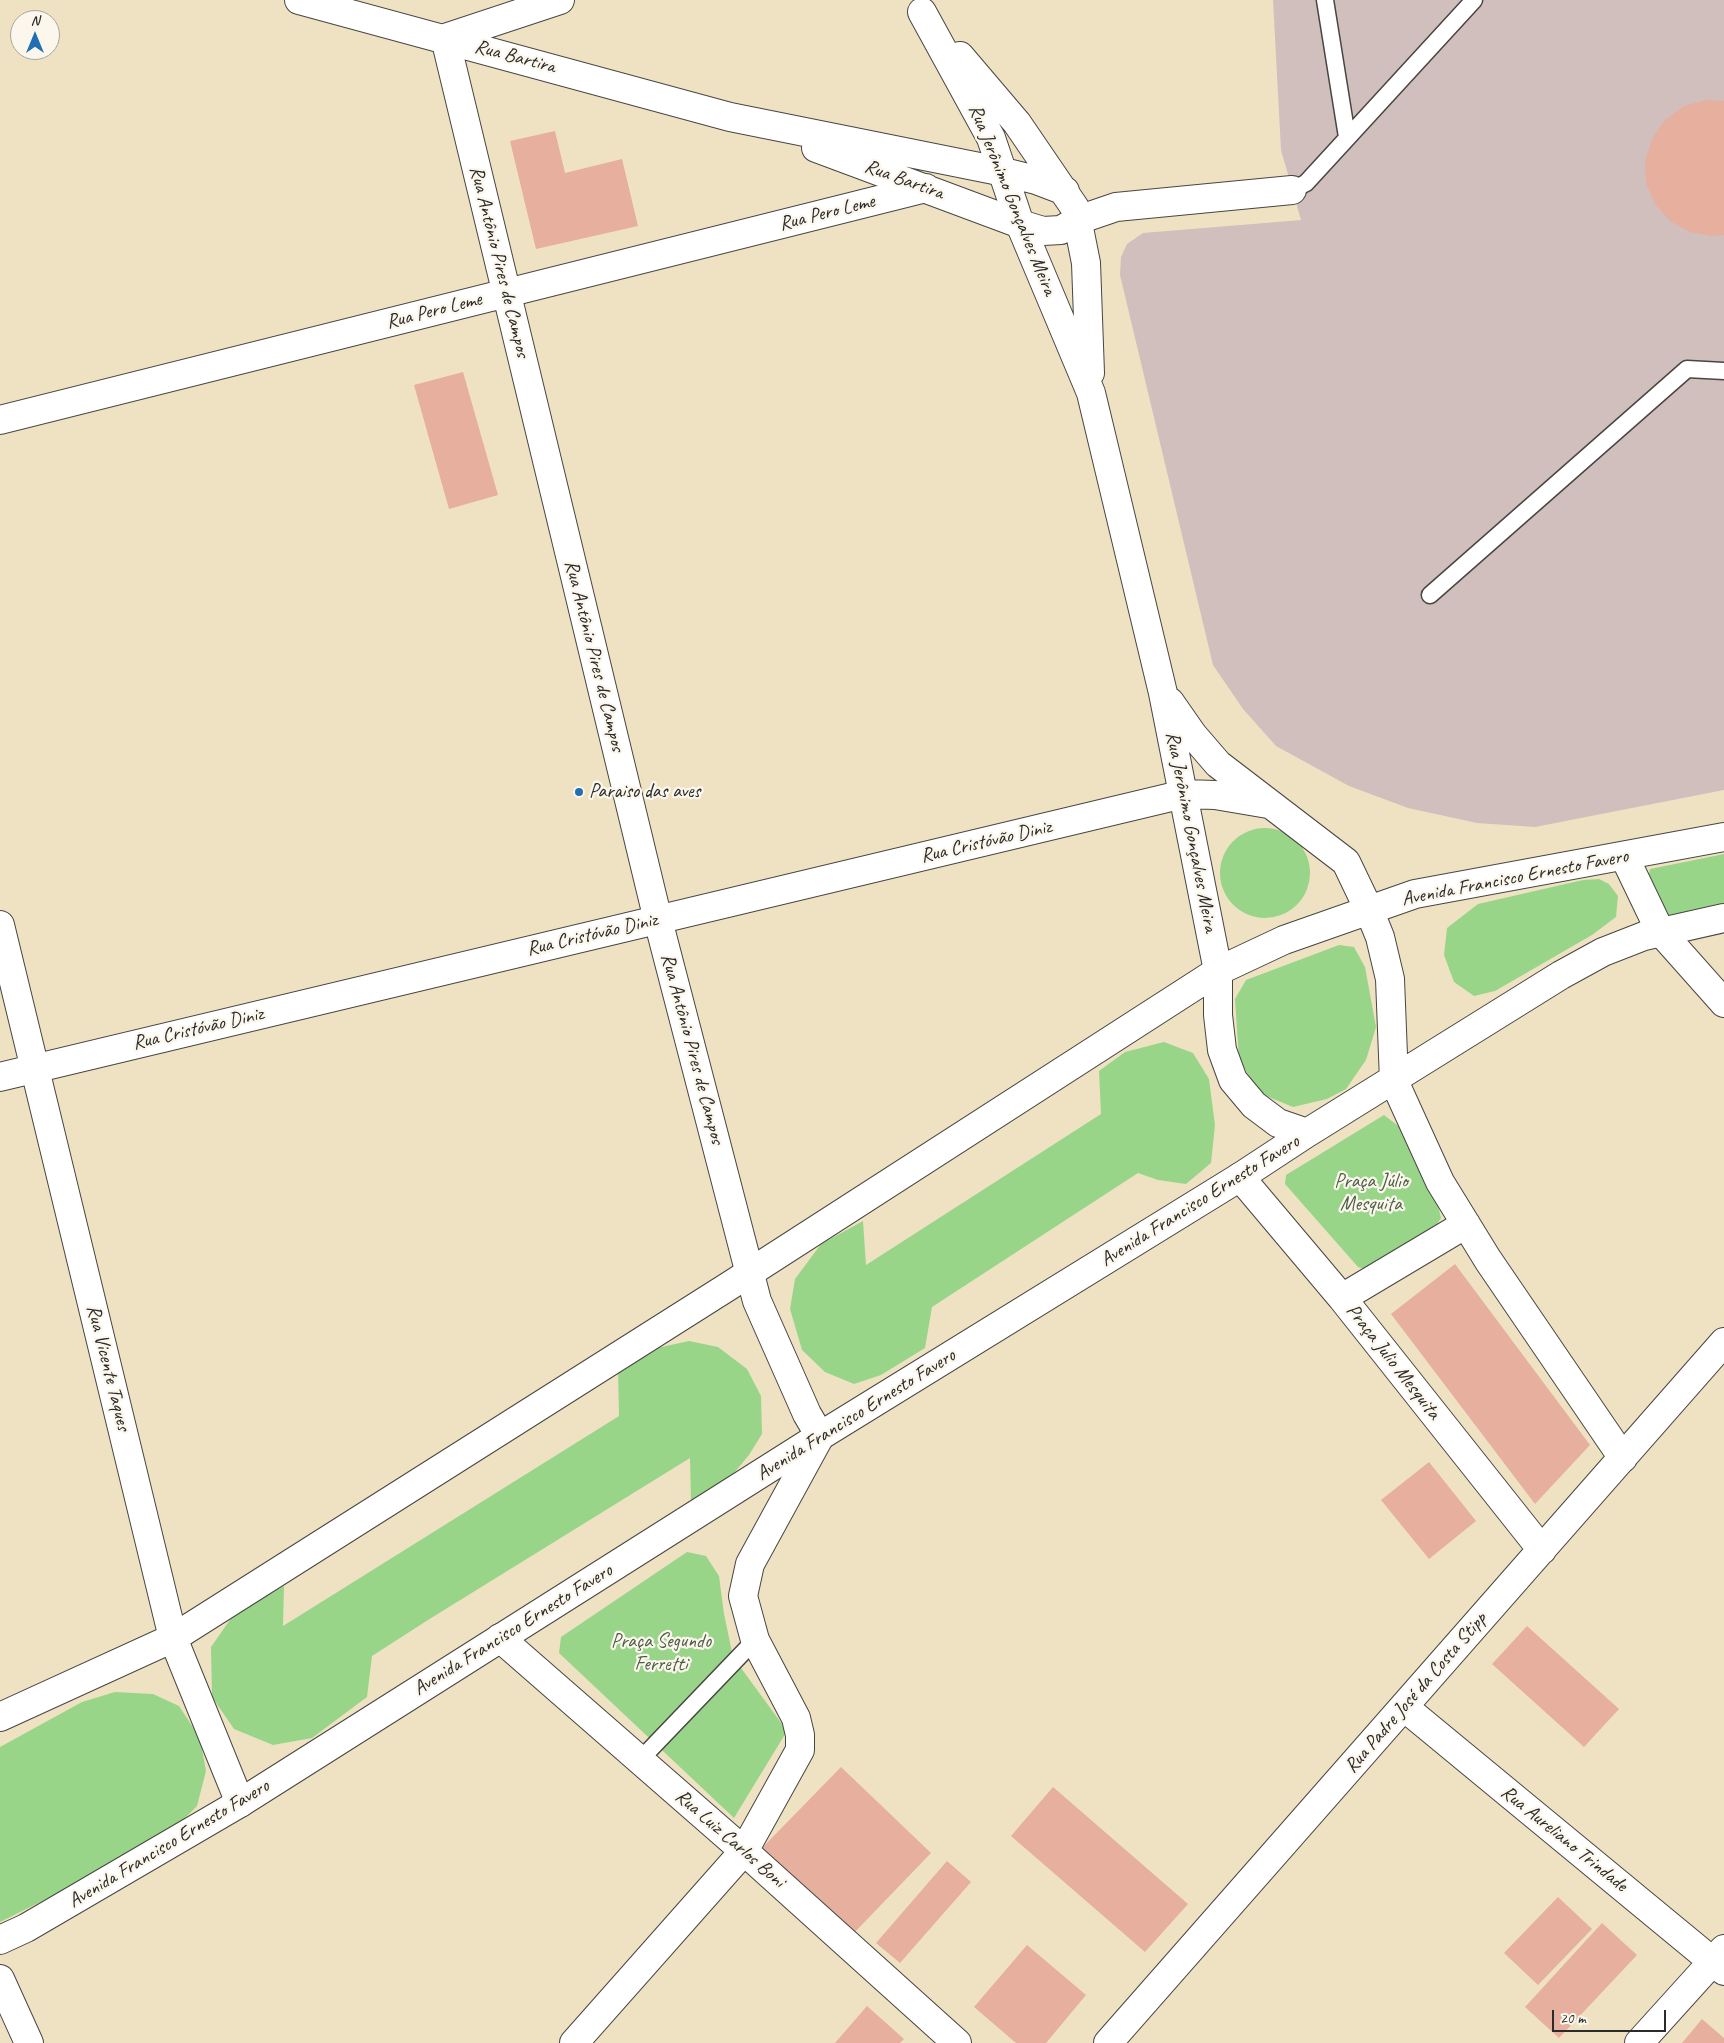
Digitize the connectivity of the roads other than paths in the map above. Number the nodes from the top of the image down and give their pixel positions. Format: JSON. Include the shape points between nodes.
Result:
{"nodes":[{"id":1,"x":299,"y":0,"type":"edge"},
{"id":2,"x":560,"y":0,"type":"edge"},
{"id":3,"x":1325,"y":0,"type":"edge"},
{"id":4,"x":1474,"y":0,"type":"edge"},
{"id":5,"x":916,"y":6,"type":"edge"},
{"id":6,"x":445,"y":38,"type":"junction"},
{"id":7,"x":730,"y":117,"type":"junction"},
{"id":8,"x":1347,"y":137,"type":"junction"},
{"id":9,"x":1004,"y":172,"type":"junction"},
{"id":10,"x":926,"y":188,"type":"junction"},
{"id":11,"x":1292,"y":190,"type":"joint"},
{"id":12,"x":1065,"y":192,"type":"junction"},
{"id":13,"x":1116,"y":207,"type":"junction"},
{"id":14,"x":1078,"y":220,"type":"junction"},
{"id":15,"x":1020,"y":224,"type":"junction"},
{"id":16,"x":507,"y":293,"type":"junction"},
{"id":17,"x":1724,"y":371,"type":"edge"},
{"id":18,"x":1090,"y":393,"type":"junction"},
{"id":19,"x":0,"y":420,"type":"edge"},
{"id":20,"x":1430,"y":594,"type":"dead end"},
{"id":21,"x":1163,"y":693,"type":"junction"},
{"id":22,"x":1184,"y":794,"type":"junction"},
{"id":23,"x":1270,"y":804,"type":"junction"},
{"id":24,"x":1724,"y":836,"type":"edge"},
{"id":25,"x":1624,"y":856,"type":"junction"},
{"id":26,"x":1369,"y":910,"type":"junction"},
{"id":27,"x":1724,"y":918,"type":"edge"},
{"id":28,"x":658,"y":920,"type":"junction"},
{"id":29,"x":0,"y":925,"type":"edge"},
{"id":30,"x":1660,"y":931,"type":"junction"},
{"id":31,"x":1218,"y":970,"type":"junction"},
{"id":32,"x":1724,"y":1003,"type":"edge"},
{"id":33,"x":36,"y":1068,"type":"junction"},
{"id":34,"x":0,"y":1077,"type":"edge"},
{"id":35,"x":1394,"y":1081,"type":"junction"},
{"id":36,"x":1307,"y":1133,"type":"junction"},
{"id":37,"x":1240,"y":1177,"type":"junction"},
{"id":38,"x":1466,"y":1224,"type":"junction"},
{"id":39,"x":751,"y":1271,"type":"junction"},
{"id":40,"x":1342,"y":1298,"type":"junction"},
{"id":41,"x":1724,"y":1342,"type":"edge"},
{"id":42,"x":820,"y":1436,"type":"junction"},
{"id":43,"x":1623,"y":1458,"type":"junction"},
{"id":44,"x":1542,"y":1550,"type":"junction"},
{"id":45,"x":173,"y":1638,"type":"junction"},
{"id":46,"x":500,"y":1638,"type":"junction"},
{"id":47,"x":755,"y":1640,"type":"junction"},
{"id":48,"x":1404,"y":1707,"type":"junction"},
{"id":49,"x":0,"y":1717,"type":"edge"},
{"id":50,"x":640,"y":1760,"type":"junction"},
{"id":51,"x":240,"y":1803,"type":"junction"},
{"id":52,"x":744,"y":1851,"type":"junction"},
{"id":53,"x":0,"y":1940,"type":"edge"},
{"id":54,"x":1720,"y":1960,"type":"edge"},
{"id":55,"x":0,"y":1979,"type":"edge"},
{"id":56,"x":29,"y":2043,"type":"edge"},
{"id":57,"x":574,"y":2043,"type":"edge"},
{"id":58,"x":957,"y":2043,"type":"edge"},
{"id":59,"x":1108,"y":2043,"type":"edge"},
{"id":60,"x":1639,"y":2043,"type":"edge"}],
"edges":[{"from":1,"to":6,"type":"street","name":"Rua Bartira"},
{"from":2,"to":6,"type":"street"},
{"from":3,"to":8,"type":"lane"},
{"from":4,"to":8,"type":"lane"},
{"from":5,"to":9,"type":"street","name":"Rua Jerônimo Gonçalves Meira","via":[[991,138]]},
{"from":5,"to":12,"type":"street","name":"Rua Jerônimo Gonçalves Meira","via":[[1017,123]]},
{"from":6,"to":7,"type":"street","name":"Rua Bartira"},
{"from":6,"to":16,"type":"street","name":"Rua Antônio Pires de Campos"},
{"from":7,"to":9,"type":"street","name":"Rua Bartira"},
{"from":7,"to":10,"type":"street","name":"Rua Bartira"},
{"from":8,"to":11,"type":"lane","via":[[1306,183]]},
{"from":9,"to":12,"type":"street","name":"Rua Bartira"},
{"from":9,"to":15,"type":"street","name":"Rua Jerônimo Gonçalves Meira"},
{"from":10,"to":15,"type":"street","name":"Rua Bartira"},
{"from":10,"to":16,"type":"street","name":"Rua Pero Leme"},
{"from":11,"to":13,"type":"street"},
{"from":12,"to":13,"type":"street"},
{"from":12,"to":14,"type":"street","name":"Rua Jerônimo Gonçalves Meira","via":[[1076,208]]},
{"from":13,"to":14,"type":"street"},
{"from":14,"to":15,"type":"street","name":"Rua Bartira","via":[[1061,230],[1043,231]]},
{"from":14,"to":18,"type":"street","name":"Rua Jerônimo Gonçalves Meira","via":[[1086,263]]},
{"from":15,"to":18,"type":"street","name":"Rua Jerônimo Gonçalves Meira"},
{"from":16,"to":19,"type":"street","name":"Rua Pero Leme"},
{"from":16,"to":28,"type":"street","name":"Rua Antônio Pires de Campos"},
{"from":17,"to":20,"type":"lane","via":[[1687,369]]},
{"from":18,"to":21,"type":"street","name":"Rua Jerônimo Gonçalves Meira"},
{"from":21,"to":22,"type":"street","name":"Rua Jerônimo Gonçalves Meira"},
{"from":21,"to":23,"type":"street","name":"Rua Jerônimo Gonçalves Meira","via":[[1218,764]]},
{"from":22,"to":23,"type":"street","name":"Rua Cristóvão Diniz","via":[[1215,795]]},
{"from":22,"to":28,"type":"street","name":"Rua Cristóvão Diniz"},
{"from":22,"to":31,"type":"street","name":"Rua Jerônimo Gonçalves Meira"},
{"from":23,"to":26,"type":"street","name":"Rua Jerônimo Gonçalves Meira","via":[[1346,862]]},
{"from":24,"to":25,"type":"street","name":"Avenida Francisco Ernesto Favero"},
{"from":25,"to":26,"type":"street","name":"Avenida Francisco Ernesto Favero","via":[[1415,894]]},
{"from":25,"to":30,"type":"street"},
{"from":26,"to":31,"type":"street","name":"Avenida Francisco Ernesto Favero","via":[[1284,940]]},
{"from":26,"to":35,"type":"street","name":"Rua Jerônimo Gonçalves Meira","via":[[1380,937],[1390,979]]},
{"from":27,"to":30,"type":"street","name":"Avenida Francisco Ernesto Favero"},
{"from":28,"to":33,"type":"street","name":"Rua Cristóvão Diniz"},
{"from":28,"to":39,"type":"street","name":"Rua Antônio Pires de Campos"},
{"from":29,"to":33,"type":"street","name":"Rua Vicente Taques"},
{"from":30,"to":32,"type":"street"},
{"from":30,"to":35,"type":"street","name":"Avenida Francisco Ernesto Favero","via":[[1603,952],[1561,975]]},
{"from":31,"to":36,"type":"street","name":"Rua Jerônimo Gonçalves Meira","via":[[1222,1050],[1233,1080],[1254,1105],[1278,1123]]},
{"from":31,"to":39,"type":"street","name":"Avenida Francisco Ernesto Favero"},
{"from":33,"to":34,"type":"street","name":"Rua Cristóvão Diniz"},
{"from":33,"to":45,"type":"street","name":"Rua Vicente Taques"},
{"from":35,"to":36,"type":"street","name":"Avenida Francisco Ernesto Favero"},
{"from":35,"to":38,"type":"street","via":[[1440,1182]]},
{"from":36,"to":37,"type":"street","name":"Avenida Francisco Ernesto Favero"},
{"from":37,"to":40,"type":"street","name":"Praça Julio Mesquita"},
{"from":37,"to":42,"type":"street","name":"Avenida Francisco Ernesto Favero"},
{"from":38,"to":40,"type":"street"},
{"from":38,"to":43,"type":"street"},
{"from":39,"to":42,"type":"street","name":"Rua Antônio Pires de Campos","via":[[757,1301]]},
{"from":39,"to":45,"type":"street","name":"Avenida Francisco Ernesto Favero"},
{"from":40,"to":44,"type":"street","name":"Praça Julio Mesquita"},
{"from":41,"to":43,"type":"street","name":"Rua Padre José da Costa Stipp"},
{"from":42,"to":46,"type":"street","name":"Avenida Francisco Ernesto Favero"},
{"from":42,"to":47,"type":"street","via":[[750,1564],[743,1596]]},
{"from":43,"to":44,"type":"street","name":"Rua Padre José da Costa Stipp"},
{"from":44,"to":48,"type":"street","name":"Rua Padre José da Costa Stipp"},
{"from":45,"to":49,"type":"street","name":"Avenida Francisco Ernesto Favero"},
{"from":45,"to":51,"type":"street","name":"Rua Vicente Taques"},
{"from":46,"to":50,"type":"street","name":"Rua Luiz Carlos Boni"},
{"from":46,"to":51,"type":"street","name":"Avenida Francisco Ernesto Favero"},
{"from":47,"to":50,"type":"lane"},
{"from":47,"to":52,"type":"street","via":[[796,1718],[800,1750]]},
{"from":48,"to":54,"type":"street","name":"Rua Aureliano Trindade"},
{"from":48,"to":59,"type":"street","name":"Rua Padre José da Costa Stipp"},
{"from":50,"to":52,"type":"street","name":"Rua Luiz Carlos Boni"},
{"from":51,"to":53,"type":"street","name":"Avenida Francisco Ernesto Favero"},
{"from":52,"to":57,"type":"street"},
{"from":52,"to":58,"type":"street","name":"Rua Luiz Carlos Boni"},
{"from":54,"to":60,"type":"street"},
{"from":55,"to":56,"type":"street"}]}
